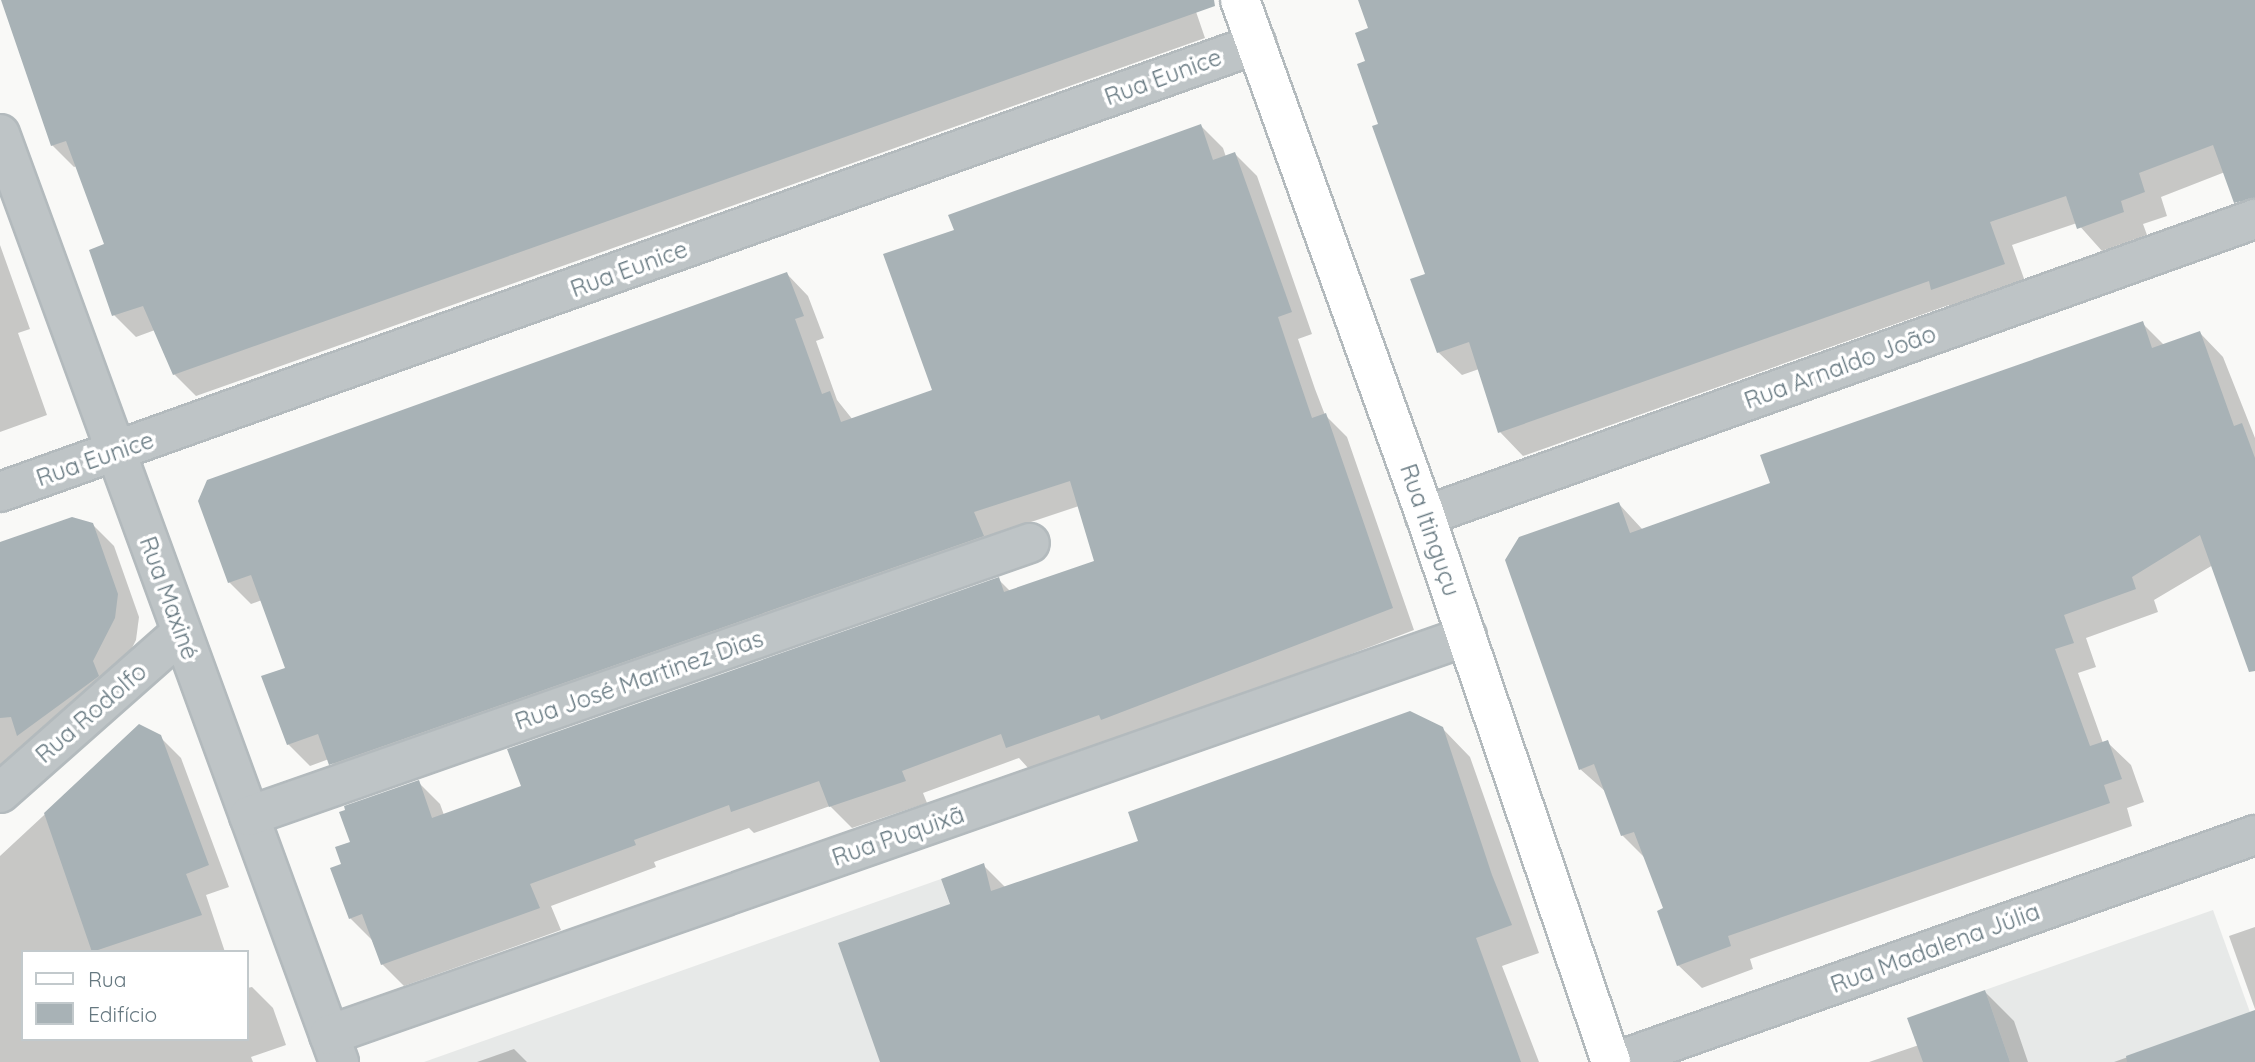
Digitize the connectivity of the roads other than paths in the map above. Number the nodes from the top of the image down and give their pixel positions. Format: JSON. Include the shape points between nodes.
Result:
{"nodes":[{"id":1,"x":1240,"y":0,"type":"edge"},
{"id":2,"x":1257,"y":44,"type":"junction"},
{"id":3,"x":0,"y":134,"type":"edge"},
{"id":4,"x":2255,"y":219,"type":"edge"},
{"id":5,"x":116,"y":452,"type":"junction"},
{"id":6,"x":0,"y":492,"type":"edge"},
{"id":7,"x":1425,"y":516,"type":"junction"},
{"id":8,"x":1030,"y":543,"type":"dead end"},
{"id":9,"x":181,"y":633,"type":"junction"},
{"id":10,"x":1467,"y":636,"type":"junction"},
{"id":11,"x":0,"y":793,"type":"edge"},
{"id":12,"x":249,"y":816,"type":"junction"},
{"id":13,"x":2255,"y":835,"type":"edge"},
{"id":14,"x":333,"y":1048,"type":"edge"},
{"id":15,"x":1613,"y":1062,"type":"edge"}],
"edges":[{"from":1,"to":2,"type":"main road","name":"Rua Itinguçu"},
{"from":2,"to":5,"type":"street","name":"Rua Eunice"},
{"from":2,"to":7,"type":"main road","name":"Rua Itinguçu"},
{"from":3,"to":5,"type":"street","name":"Rua Maxiné"},
{"from":4,"to":7,"type":"street","name":"Rua Arnaldo João"},
{"from":5,"to":6,"type":"street","name":"Rua Eunice"},
{"from":5,"to":9,"type":"street","name":"Rua Maxiné"},
{"from":7,"to":10,"type":"main road","name":"Rua Itinguçu"},
{"from":8,"to":12,"type":"street","name":"Rua José Martinez Dias"},
{"from":9,"to":11,"type":"street","name":"Rua Rodolfo"},
{"from":9,"to":12,"type":"street","name":"Rua Maxiné"},
{"from":10,"to":14,"type":"street","name":"Rua Puquixã"},
{"from":10,"to":15,"type":"main road","name":"Rua Itinguçu"},
{"from":12,"to":14,"type":"street","name":"Rua Maxiné"},
{"from":13,"to":15,"type":"street","name":"Rua Madalena Júlia"}]}
